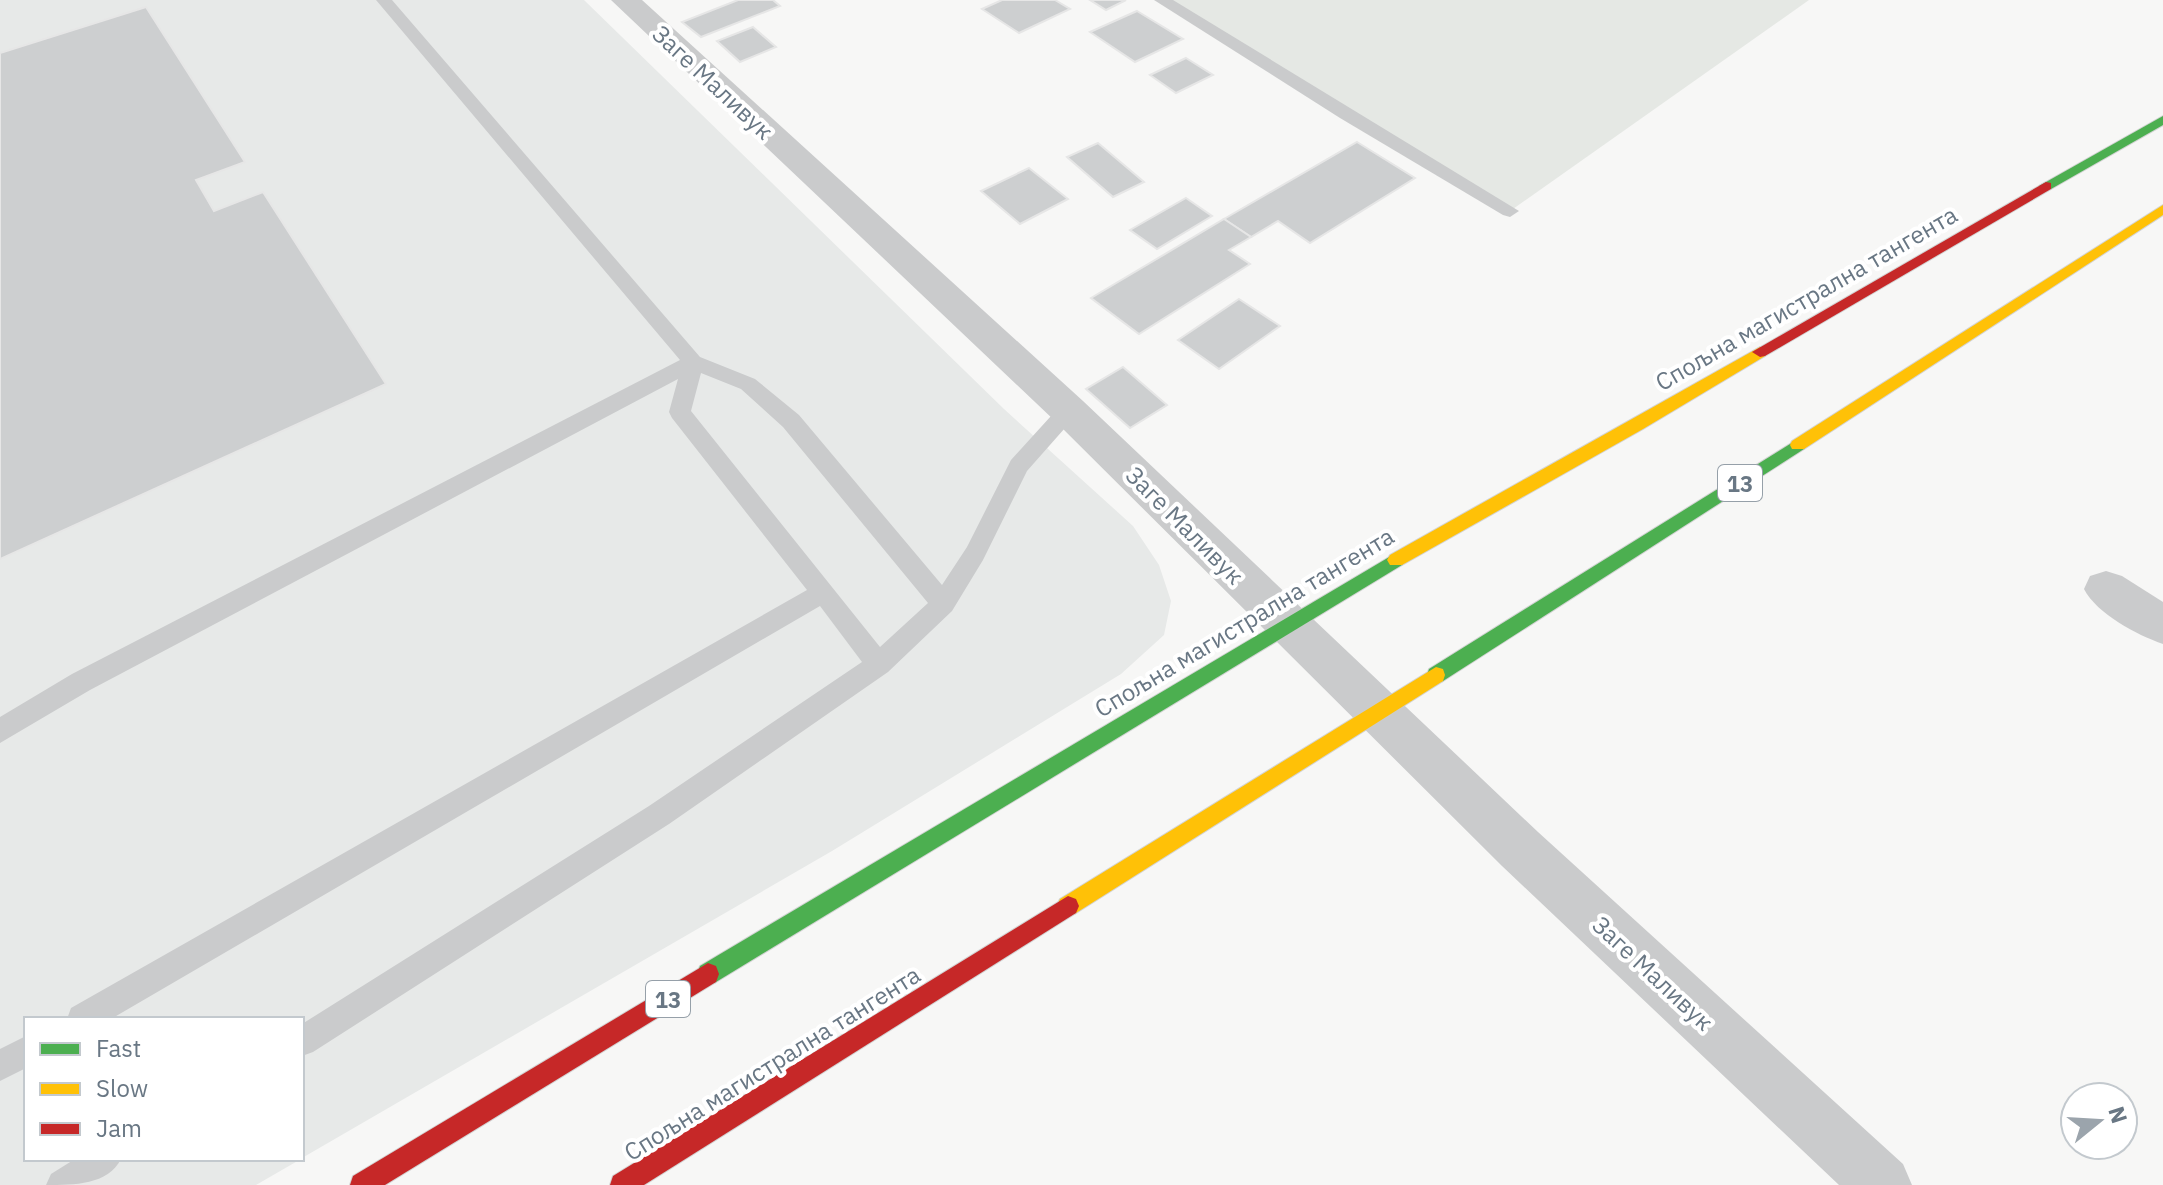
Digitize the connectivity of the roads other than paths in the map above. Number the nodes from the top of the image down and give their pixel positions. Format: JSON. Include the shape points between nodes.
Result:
{"nodes":[{"id":1,"x":384,"y":0,"type":"edge"},
{"id":2,"x":625,"y":0,"type":"edge"},
{"id":3,"x":1162,"y":0,"type":"edge"},
{"id":4,"x":2163,"y":120,"type":"edge"},
{"id":5,"x":2163,"y":209,"type":"edge"},
{"id":6,"x":1510,"y":211,"type":"dead end"},
{"id":7,"x":693,"y":362,"type":"junction"},
{"id":8,"x":1069,"y":411,"type":"junction"},
{"id":9,"x":2106,"y":589,"type":"dead end"},
{"id":10,"x":824,"y":592,"type":"junction"},
{"id":11,"x":943,"y":604,"type":"junction"},
{"id":12,"x":1286,"y":625,"type":"junction"},
{"id":13,"x":2163,"y":625,"type":"edge"},
{"id":14,"x":879,"y":664,"type":"junction"},
{"id":15,"x":1376,"y":712,"type":"junction"},
{"id":16,"x":0,"y":731,"type":"edge"},
{"id":17,"x":85,"y":1017,"type":"edge"},
{"id":18,"x":304,"y":1040,"type":"edge"},
{"id":19,"x":24,"y":1052,"type":"edge"},
{"id":20,"x":0,"y":1066,"type":"edge"},
{"id":21,"x":102,"y":1161,"type":"edge"},
{"id":22,"x":62,"y":1185,"type":"edge"},
{"id":23,"x":362,"y":1185,"type":"edge"},
{"id":24,"x":622,"y":1185,"type":"edge"},
{"id":25,"x":1882,"y":1185,"type":"edge"}],
"edges":[{"from":1,"to":7,"type":"lane"},
{"from":2,"to":8,"type":"street","name":"Заге Маливук"},
{"from":3,"to":6,"type":"lane"},
{"from":4,"to":12,"type":"highway","name":"Спољна магистрална тангента","number":"13"},
{"from":5,"to":15,"type":"highway","name":"Спољна магистрална тангента","number":"13"},
{"from":7,"to":10,"type":"lane","via":[[680,412]]},
{"from":7,"to":11,"type":"lane","via":[[748,384],[791,421]]},
{"from":7,"to":16,"type":"lane","via":[[81,682]]},
{"from":8,"to":11,"type":"lane","via":[[1019,466]]},
{"from":8,"to":12,"type":"street","name":"Заге Маливук"},
{"from":9,"to":13,"type":"street"},
{"from":10,"to":14,"type":"lane"},
{"from":10,"to":17,"type":"lane"},
{"from":11,"to":14,"type":"lane"},
{"from":12,"to":15,"type":"street","name":"Заге Маливук"},
{"from":12,"to":23,"type":"highway","name":"Спољна магистрална тангента","number":"13"},
{"from":14,"to":18,"type":"lane","via":[[659,815]]},
{"from":15,"to":24,"type":"highway","name":"Спољна магистрална тангента","number":"13"},
{"from":15,"to":25,"type":"street","name":"Заге Маливук"},
{"from":19,"to":20,"type":"lane"},
{"from":21,"to":22,"type":"lane"}]}
